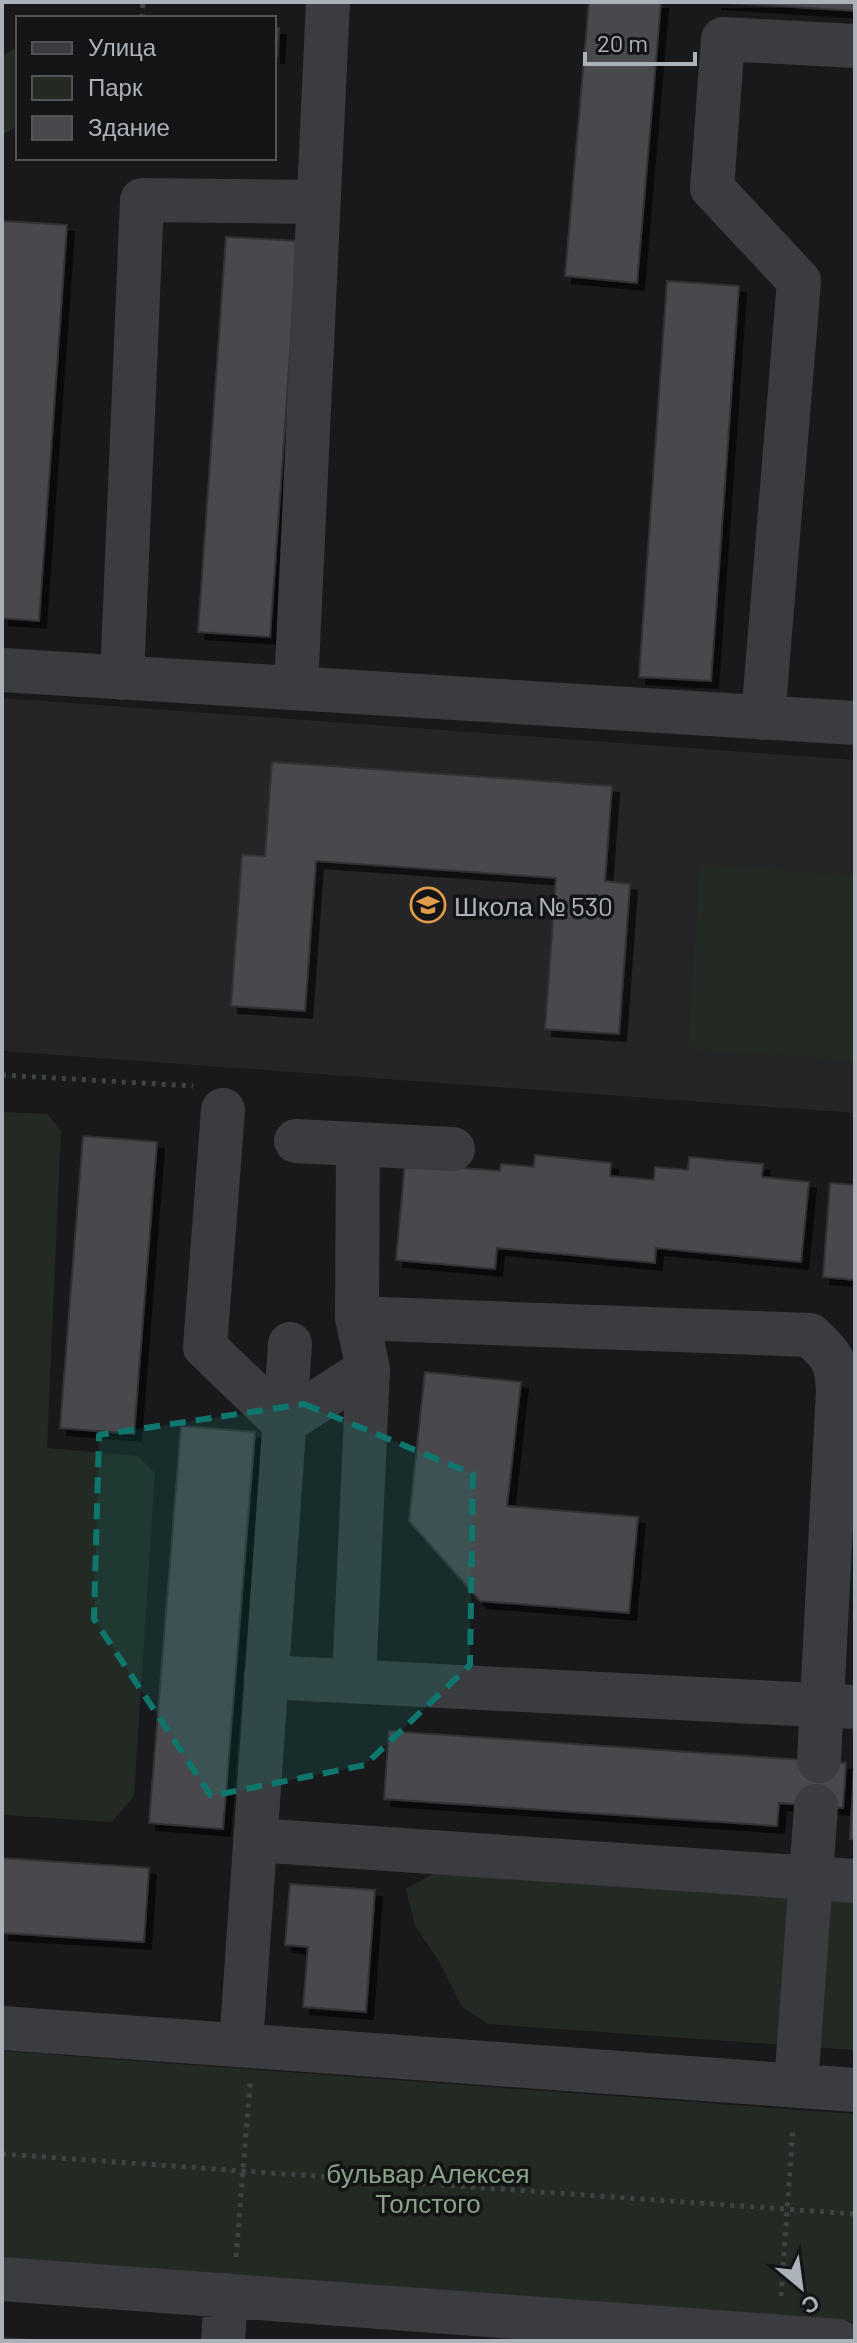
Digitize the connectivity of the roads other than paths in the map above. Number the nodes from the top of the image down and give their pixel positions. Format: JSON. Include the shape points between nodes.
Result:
{"nodes":[{"id":1,"x":328,"y":2,"type":"edge"},
{"id":2,"x":855,"y":46,"type":"edge"},
{"id":3,"x":318,"y":202,"type":"junction"},
{"id":4,"x":2,"y":670,"type":"edge"},
{"id":5,"x":122,"y":678,"type":"junction"},
{"id":6,"x":296,"y":688,"type":"junction"},
{"id":7,"x":763,"y":718,"type":"junction"},
{"id":8,"x":855,"y":723,"type":"edge"},
{"id":9,"x":223,"y":1110,"type":"road end"},
{"id":10,"x":296,"y":1141,"type":"dead end"},
{"id":11,"x":358,"y":1145,"type":"junction"},
{"id":12,"x":453,"y":1149,"type":"dead end"},
{"id":13,"x":357,"y":1318,"type":"junction"},
{"id":14,"x":290,"y":1344,"type":"dead end"},
{"id":15,"x":368,"y":1369,"type":"junction"},
{"id":16,"x":284,"y":1423,"type":"junction"},
{"id":17,"x":266,"y":1677,"type":"junction"},
{"id":18,"x":354,"y":1680,"type":"junction"},
{"id":19,"x":838,"y":1706,"type":"edge"},
{"id":20,"x":819,"y":1761,"type":"dead end"},
{"id":21,"x":816,"y":1806,"type":"dead end"},
{"id":22,"x":255,"y":1840,"type":"junction"},
{"id":23,"x":811,"y":1878,"type":"junction"},
{"id":24,"x":855,"y":1881,"type":"edge"},
{"id":25,"x":2,"y":2028,"type":"edge"},
{"id":26,"x":246,"y":2057,"type":"junction"},
{"id":27,"x":796,"y":2085,"type":"junction"},
{"id":28,"x":855,"y":2090,"type":"edge"},
{"id":29,"x":2,"y":2279,"type":"edge"},
{"id":30,"x":230,"y":2280,"type":"junction"},
{"id":31,"x":642,"y":2334,"type":"edge"},
{"id":32,"x":223,"y":2341,"type":"edge"},
{"id":33,"x":838,"y":2341,"type":"edge"}],
"edges":[{"from":1,"to":3,"type":"street"},
{"from":2,"to":7,"type":"street","via":[[723,39],[712,188],[799,281]]},
{"from":3,"to":5,"type":"street","via":[[142,200]]},
{"from":3,"to":6,"type":"street"},
{"from":4,"to":5,"type":"street"},
{"from":5,"to":6,"type":"street"},
{"from":6,"to":7,"type":"street"},
{"from":7,"to":8,"type":"street"},
{"from":9,"to":16,"type":"street","via":[[205,1347]]},
{"from":10,"to":11,"type":"street"},
{"from":11,"to":12,"type":"street"},
{"from":11,"to":13,"type":"street"},
{"from":13,"to":15,"type":"street"},
{"from":13,"to":19,"type":"street","via":[[810,1335],[837,1366]]},
{"from":14,"to":16,"type":"street"},
{"from":15,"to":16,"type":"street"},
{"from":15,"to":18,"type":"street"},
{"from":16,"to":17,"type":"street"},
{"from":17,"to":18,"type":"street"},
{"from":17,"to":22,"type":"street"},
{"from":18,"to":19,"type":"street"},
{"from":19,"to":20,"type":"street"},
{"from":21,"to":23,"type":"street"},
{"from":22,"to":23,"type":"street"},
{"from":22,"to":26,"type":"street"},
{"from":23,"to":24,"type":"street"},
{"from":23,"to":27,"type":"street"},
{"from":25,"to":26,"type":"street"},
{"from":26,"to":27,"type":"street"},
{"from":27,"to":28,"type":"street"},
{"from":29,"to":30,"type":"street"},
{"from":30,"to":31,"type":"street"},
{"from":30,"to":32,"type":"street"},
{"from":31,"to":33,"type":"street"}]}
